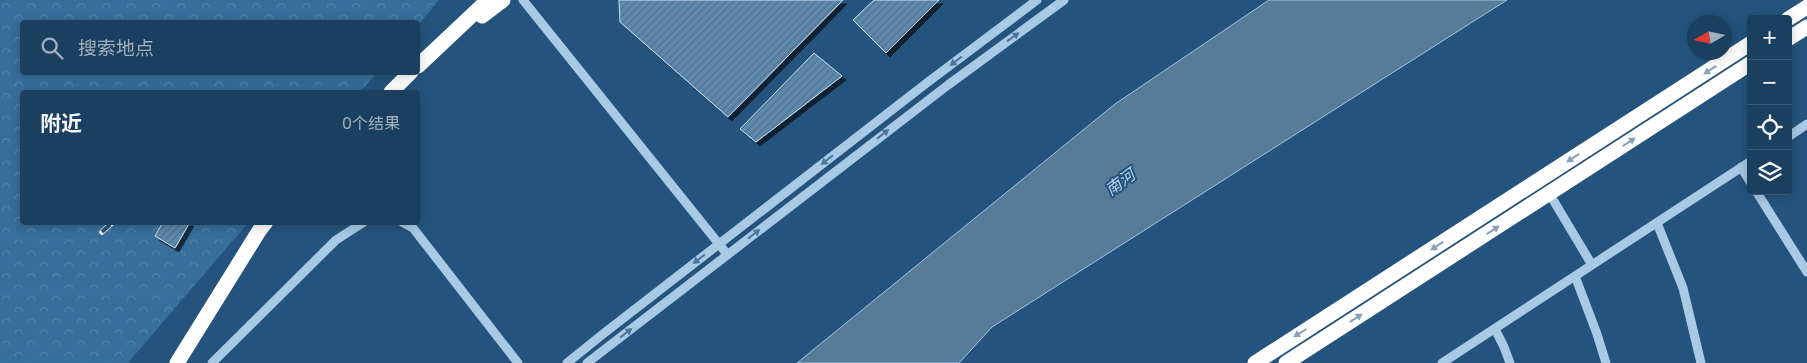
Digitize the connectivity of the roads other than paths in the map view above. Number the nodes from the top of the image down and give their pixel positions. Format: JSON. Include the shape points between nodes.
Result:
{"nodes":[{"id":1,"x":488,"y":0,"type":"edge"},
{"id":2,"x":503,"y":0,"type":"edge"},
{"id":3,"x":522,"y":0,"type":"edge"},
{"id":4,"x":1037,"y":0,"type":"edge"},
{"id":5,"x":1060,"y":1,"type":"edge"},
{"id":6,"x":1807,"y":7,"type":"edge"},
{"id":7,"x":1792,"y":16,"type":"edge"},
{"id":8,"x":1807,"y":27,"type":"edge"},
{"id":9,"x":1792,"y":36,"type":"edge"},
{"id":10,"x":1747,"y":46,"type":"edge"},
{"id":11,"x":430,"y":54,"type":"junction"},
{"id":12,"x":420,"y":64,"type":"edge"},
{"id":13,"x":1747,"y":66,"type":"edge"},
{"id":14,"x":408,"y":75,"type":"edge"},
{"id":15,"x":393,"y":90,"type":"edge"},
{"id":16,"x":1807,"y":124,"type":"edge"},
{"id":17,"x":1792,"y":134,"type":"edge"},
{"id":18,"x":1747,"y":163,"type":"edge"},
{"id":19,"x":1741,"y":167,"type":"junction"},
{"id":20,"x":1747,"y":177,"type":"edge"},
{"id":21,"x":1549,"y":193,"type":"junction"},
{"id":22,"x":1759,"y":195,"type":"edge"},
{"id":23,"x":1657,"y":223,"type":"junction"},
{"id":24,"x":264,"y":225,"type":"edge"},
{"id":25,"x":359,"y":225,"type":"edge"},
{"id":26,"x":408,"y":225,"type":"edge"},
{"id":27,"x":719,"y":244,"type":"junction"},
{"id":28,"x":727,"y":254,"type":"junction"},
{"id":29,"x":1592,"y":265,"type":"junction"},
{"id":30,"x":1807,"y":272,"type":"edge"},
{"id":31,"x":1575,"y":276,"type":"junction"},
{"id":32,"x":1495,"y":329,"type":"junction"},
{"id":33,"x":177,"y":363,"type":"edge"},
{"id":34,"x":212,"y":363,"type":"edge"},
{"id":35,"x":518,"y":363,"type":"edge"},
{"id":36,"x":567,"y":363,"type":"edge"},
{"id":37,"x":587,"y":363,"type":"edge"},
{"id":38,"x":1255,"y":363,"type":"edge"},
{"id":39,"x":1286,"y":363,"type":"edge"},
{"id":40,"x":1442,"y":363,"type":"edge"},
{"id":41,"x":1510,"y":363,"type":"edge"},
{"id":42,"x":1606,"y":363,"type":"edge"},
{"id":43,"x":1701,"y":363,"type":"edge"}],
"edges":[{"from":1,"to":11,"type":"highway"},
{"from":2,"to":11,"type":"highway"},
{"from":3,"to":27,"type":"street"},
{"from":4,"to":27,"type":"street","one_way":true},
{"from":28,"to":5,"type":"street","one_way":true},
{"from":6,"to":7,"type":"highway"},
{"from":8,"to":9,"type":"highway"},
{"from":10,"to":38,"type":"highway","one_way":true},
{"from":11,"to":12,"type":"highway"},
{"from":21,"to":13,"type":"highway","one_way":true},
{"from":14,"to":15,"type":"highway"},
{"from":16,"to":17,"type":"street"},
{"from":18,"to":19,"type":"street"},
{"from":19,"to":20,"type":"street"},
{"from":19,"to":23,"type":"street"},
{"from":21,"to":29,"type":"street"},
{"from":39,"to":21,"type":"highway","one_way":true},
{"from":22,"to":30,"type":"street"},
{"from":23,"to":29,"type":"street"},
{"from":23,"to":43,"type":"street","via":[[1683,288]]},
{"from":24,"to":33,"type":"highway"},
{"from":25,"to":34,"type":"street","via":[[336,240]]},
{"from":26,"to":35,"type":"street"},
{"from":27,"to":28,"type":"street"},
{"from":27,"to":36,"type":"street","one_way":true},
{"from":37,"to":28,"type":"street","one_way":true},
{"from":29,"to":31,"type":"street"},
{"from":31,"to":32,"type":"street"},
{"from":31,"to":42,"type":"street"},
{"from":32,"to":40,"type":"street"},
{"from":32,"to":41,"type":"street"}]}
